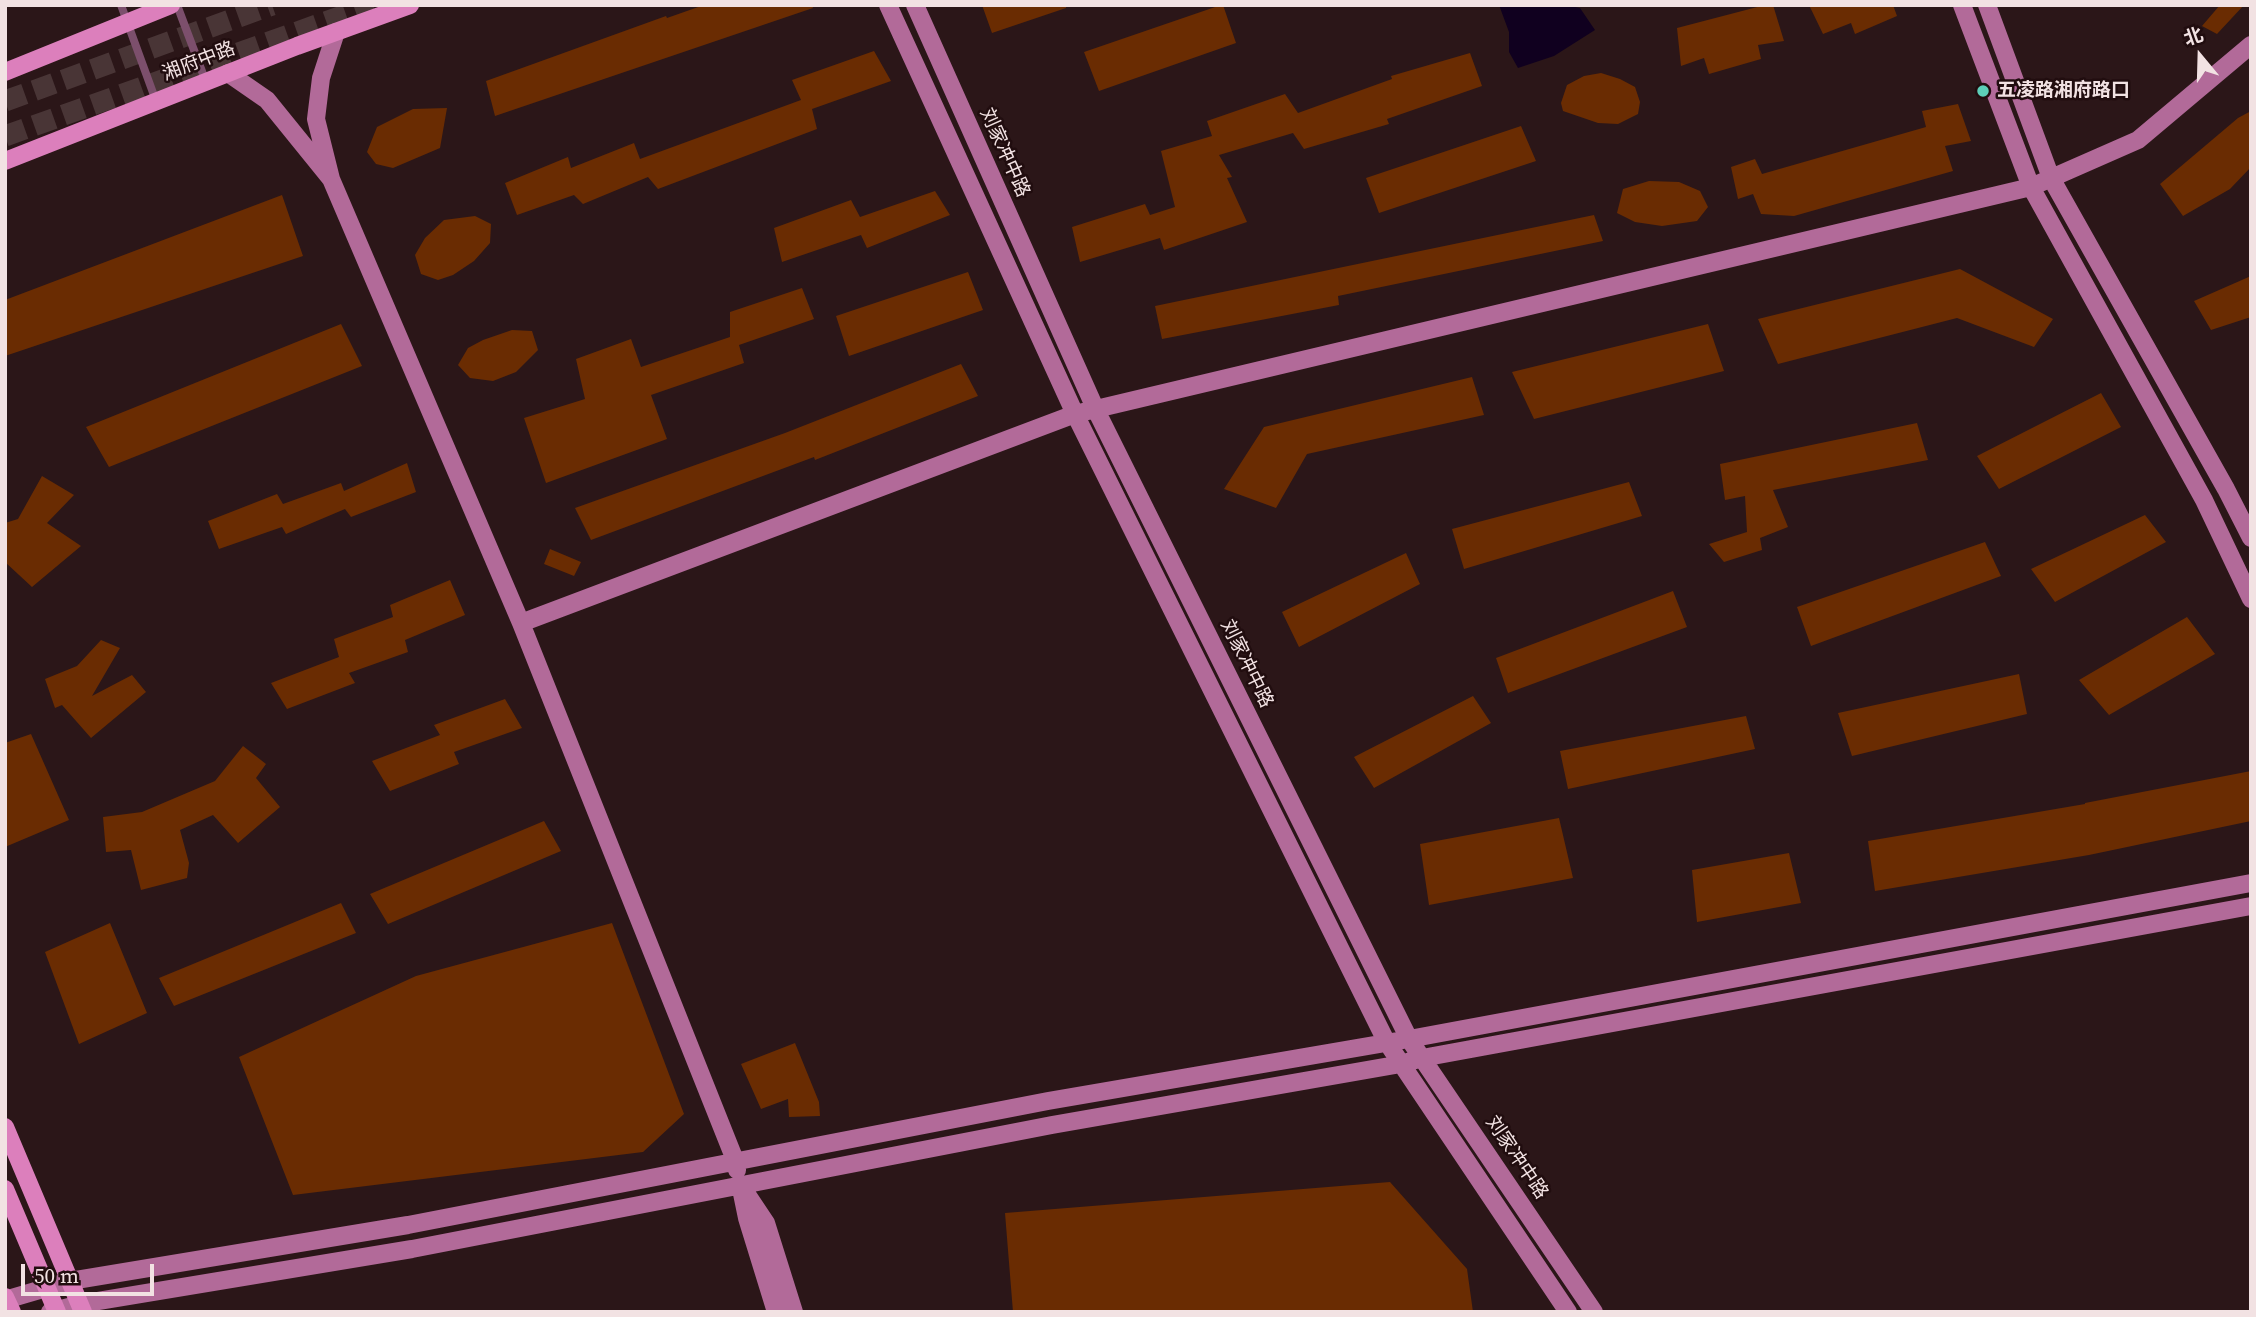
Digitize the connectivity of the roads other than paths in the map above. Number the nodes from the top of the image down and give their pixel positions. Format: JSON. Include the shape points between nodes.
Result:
{"nodes":[{"id":1,"x":171,"y":5,"type":"edge"},
{"id":2,"x":177,"y":5,"type":"edge"},
{"id":3,"x":410,"y":5,"type":"edge"},
{"id":4,"x":888,"y":5,"type":"edge"},
{"id":5,"x":915,"y":5,"type":"edge"},
{"id":6,"x":1962,"y":5,"type":"edge"},
{"id":7,"x":1987,"y":5,"type":"edge"},
{"id":8,"x":124,"y":14,"type":"edge"},
{"id":9,"x":336,"y":32,"type":"junction"},
{"id":10,"x":2251,"y":45,"type":"edge"},
{"id":11,"x":5,"y":72,"type":"edge"},
{"id":12,"x":228,"y":73,"type":"junction"},
{"id":13,"x":206,"y":82,"type":"junction"},
{"id":14,"x":156,"y":101,"type":"junction"},
{"id":15,"x":5,"y":161,"type":"edge"},
{"id":16,"x":2051,"y":178,"type":"junction"},
{"id":17,"x":331,"y":179,"type":"junction"},
{"id":18,"x":2031,"y":187,"type":"junction"},
{"id":19,"x":1095,"y":408,"type":"junction"},
{"id":20,"x":1075,"y":414,"type":"junction"},
{"id":21,"x":2251,"y":538,"type":"edge"},
{"id":22,"x":2251,"y":599,"type":"edge"},
{"id":23,"x":521,"y":623,"type":"junction"},
{"id":24,"x":2251,"y":883,"type":"edge"},
{"id":25,"x":2251,"y":906,"type":"edge"},
{"id":26,"x":1409,"y":1039,"type":"junction"},
{"id":27,"x":1387,"y":1041,"type":"junction"},
{"id":28,"x":1422,"y":1058,"type":"junction"},
{"id":29,"x":1401,"y":1064,"type":"junction"},
{"id":30,"x":5,"y":1127,"type":"edge"},
{"id":31,"x":735,"y":1160,"type":"junction"},
{"id":32,"x":740,"y":1184,"type":"junction"},
{"id":33,"x":5,"y":1189,"type":"edge"},
{"id":34,"x":70,"y":1281,"type":"junction"},
{"id":35,"x":47,"y":1287,"type":"junction"},
{"id":36,"x":7,"y":1302,"type":"edge"},
{"id":37,"x":81,"y":1308,"type":"edge"},
{"id":38,"x":54,"y":1311,"type":"edge"},
{"id":39,"x":776,"y":1312,"type":"edge"},
{"id":40,"x":794,"y":1312,"type":"edge"},
{"id":41,"x":1568,"y":1312,"type":"edge"},
{"id":42,"x":1594,"y":1312,"type":"edge"}],
"edges":[{"from":1,"to":8,"type":"main road"},
{"from":2,"to":13,"type":"lane"},
{"from":3,"to":9,"type":"main road","name":"湘府中路"},
{"from":4,"to":20,"type":"main road"},
{"from":5,"to":19,"type":"main road","name":"刘家冲中路"},
{"from":6,"to":18,"type":"main road"},
{"from":7,"to":16,"type":"main road"},
{"from":8,"to":11,"type":"main road"},
{"from":8,"to":14,"type":"lane"},
{"from":9,"to":12,"type":"main road","name":"湘府中路"},
{"from":9,"to":17,"type":"main road","via":[[321,78],[316,119]]},
{"from":10,"to":16,"type":"main road","via":[[2138,140]]},
{"from":12,"to":13,"type":"main road","name":"湘府中路"},
{"from":12,"to":17,"type":"main road","via":[[267,100]]},
{"from":13,"to":14,"type":"main road","name":"湘府中路"},
{"from":14,"to":15,"type":"main road","name":"湘府中路"},
{"from":16,"to":18,"type":"main road"},
{"from":16,"to":21,"type":"main road"},
{"from":17,"to":23,"type":"main road"},
{"from":18,"to":19,"type":"main road"},
{"from":18,"to":22,"type":"main road","via":[[2204,500]]},
{"from":19,"to":20,"type":"main road"},
{"from":19,"to":26,"type":"main road","name":"刘家冲中路"},
{"from":20,"to":23,"type":"main road"},
{"from":20,"to":27,"type":"main road"},
{"from":23,"to":31,"type":"main road"},
{"from":24,"to":26,"type":"main road"},
{"from":25,"to":28,"type":"main road"},
{"from":26,"to":27,"type":"main road"},
{"from":26,"to":28,"type":"main road","name":"刘家冲中路"},
{"from":27,"to":29,"type":"main road"},
{"from":27,"to":31,"type":"main road"},
{"from":28,"to":29,"type":"main road"},
{"from":28,"to":42,"type":"main road","name":"刘家冲中路"},
{"from":29,"to":32,"type":"main road"},
{"from":29,"to":41,"type":"main road"},
{"from":30,"to":34,"type":"main road"},
{"from":31,"to":32,"type":"main road"},
{"from":31,"to":34,"type":"main road","via":[[408,1225]]},
{"from":32,"to":37,"type":"main road"},
{"from":32,"to":39,"type":"main road"},
{"from":32,"to":40,"type":"main road","via":[[766,1223]]},
{"from":33,"to":35,"type":"main road"},
{"from":34,"to":35,"type":"main road"},
{"from":34,"to":37,"type":"main road"},
{"from":35,"to":36,"type":"main road"},
{"from":35,"to":38,"type":"main road"},
{"from":37,"to":38,"type":"main road"}]}
